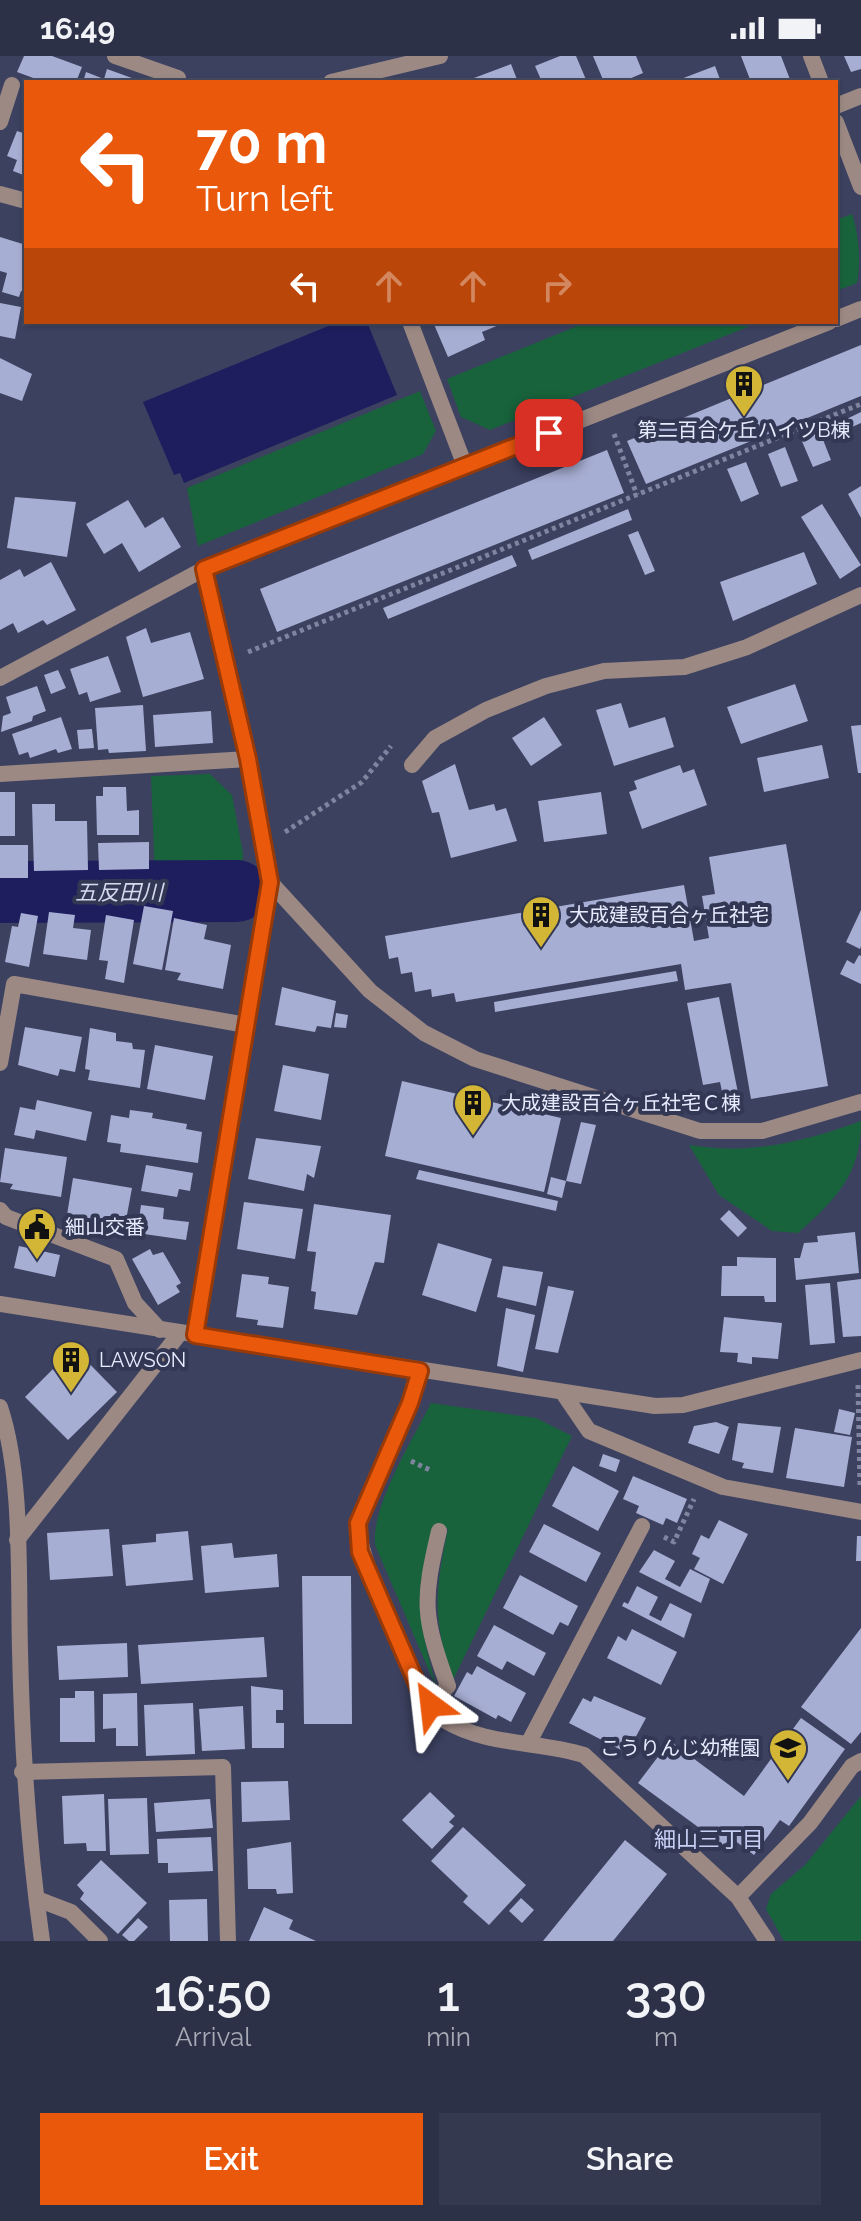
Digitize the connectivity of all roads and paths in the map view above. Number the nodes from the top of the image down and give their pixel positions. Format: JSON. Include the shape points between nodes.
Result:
{"nodes":[{"id":1,"x":115,"y":56,"type":"edge"},
{"id":2,"x":440,"y":56,"type":"edge"},
{"id":3,"x":811,"y":56,"type":"edge"},
{"id":4,"x":178,"y":80,"type":"edge"},
{"id":5,"x":339,"y":80,"type":"edge"},
{"id":6,"x":820,"y":80,"type":"edge"},
{"id":7,"x":12,"y":85,"type":"dead end"},
{"id":8,"x":861,"y":96,"type":"edge"},
{"id":9,"x":838,"y":105,"type":"edge"},
{"id":10,"x":0,"y":122,"type":"edge"},
{"id":11,"x":838,"y":127,"type":"edge"},
{"id":12,"x":861,"y":187,"type":"edge"},
{"id":13,"x":0,"y":194,"type":"edge"},
{"id":14,"x":24,"y":200,"type":"edge"},
{"id":15,"x":861,"y":309,"type":"edge"},
{"id":16,"x":838,"y":318,"type":"edge"},
{"id":17,"x":411,"y":324,"type":"edge"},
{"id":18,"x":824,"y":324,"type":"edge"},
{"id":19,"x":861,"y":404,"type":"edge"},
{"id":20,"x":605,"y":410,"type":"junction"},
{"id":21,"x":465,"y":466,"type":"junction"},
{"id":22,"x":637,"y":495,"type":"junction"},
{"id":23,"x":204,"y":569,"type":"junction"},
{"id":24,"x":861,"y":595,"type":"edge"},
{"id":25,"x":224,"y":661,"type":"junction"},
{"id":26,"x":0,"y":678,"type":"edge"},
{"id":27,"x":398,"y":736,"type":"dead end"},
{"id":28,"x":248,"y":759,"type":"junction"},
{"id":29,"x":412,"y":765,"type":"dead end"},
{"id":30,"x":0,"y":774,"type":"edge"},
{"id":31,"x":316,"y":813,"type":"dead end"},
{"id":32,"x":270,"y":882,"type":"junction"},
{"id":33,"x":246,"y":1025,"type":"junction"},
{"id":34,"x":0,"y":1063,"type":"edge"},
{"id":35,"x":861,"y":1102,"type":"edge"},
{"id":36,"x":0,"y":1210,"type":"edge"},
{"id":37,"x":0,"y":1304,"type":"edge"},
{"id":38,"x":160,"y":1330,"type":"junction"},
{"id":39,"x":188,"y":1334,"type":"junction"},
{"id":40,"x":861,"y":1360,"type":"edge"},
{"id":41,"x":420,"y":1371,"type":"junction"},
{"id":42,"x":858,"y":1385,"type":"dead end"},
{"id":43,"x":563,"y":1393,"type":"junction"},
{"id":44,"x":0,"y":1407,"type":"edge"},
{"id":45,"x":704,"y":1479,"type":"junction"},
{"id":46,"x":861,"y":1512,"type":"edge"},
{"id":47,"x":642,"y":1526,"type":"dead end"},
{"id":48,"x":439,"y":1531,"type":"dead end"},
{"id":49,"x":17,"y":1540,"type":"junction"},
{"id":50,"x":674,"y":1542,"type":"dead end"},
{"id":51,"x":431,"y":1705,"type":"junction"},
{"id":52,"x":528,"y":1744,"type":"junction"},
{"id":53,"x":861,"y":1761,"type":"edge"},
{"id":54,"x":22,"y":1772,"type":"junction"},
{"id":55,"x":738,"y":1897,"type":"junction"},
{"id":56,"x":37,"y":1899,"type":"junction"},
{"id":57,"x":42,"y":1941,"type":"edge"},
{"id":58,"x":100,"y":1941,"type":"edge"},
{"id":59,"x":228,"y":1941,"type":"edge"},
{"id":60,"x":767,"y":1941,"type":"edge"}],
"edges":[{"from":1,"to":4,"type":"street"},
{"from":2,"to":5,"type":"street"},
{"from":3,"to":6,"type":"street"},
{"from":7,"to":10,"type":"street"},
{"from":8,"to":9,"type":"street"},
{"from":11,"to":12,"type":"street"},
{"from":13,"to":14,"type":"street"},
{"from":15,"to":16,"type":"street"},
{"from":17,"to":21,"type":"street"},
{"from":18,"to":20,"type":"street"},
{"from":19,"to":22,"type":"path"},
{"from":20,"to":21,"type":"street"},
{"from":20,"to":22,"type":"path"},
{"from":21,"to":23,"type":"street"},
{"from":22,"to":25,"type":"path"},
{"from":23,"to":25,"type":"street"},
{"from":23,"to":26,"type":"street"},
{"from":24,"to":29,"type":"street","via":[[747,647],[684,667],[604,671],[546,686],[435,738]]},
{"from":25,"to":28,"type":"street"},
{"from":27,"to":31,"type":"path","via":[[362,782]]},
{"from":28,"to":30,"type":"street"},
{"from":28,"to":32,"type":"street"},
{"from":32,"to":33,"type":"street"},
{"from":32,"to":35,"type":"street","via":[[370,991],[424,1033],[475,1059],[700,1131],[762,1131]]},
{"from":33,"to":34,"type":"street","via":[[14,984]]},
{"from":33,"to":39,"type":"street"},
{"from":36,"to":38,"type":"street","via":[[6,1217],[116,1259],[135,1303]]},
{"from":37,"to":38,"type":"street"},
{"from":38,"to":39,"type":"street"},
{"from":39,"to":41,"type":"street"},
{"from":39,"to":49,"type":"street"},
{"from":40,"to":43,"type":"street","via":[[683,1405]]},
{"from":41,"to":43,"type":"street"},
{"from":41,"to":51,"type":"street","via":[[358,1523],[360,1552],[420,1691]]},
{"from":42,"to":46,"type":"path"},
{"from":43,"to":45,"type":"street","via":[[589,1431]]},
{"from":44,"to":49,"type":"street","via":[[10,1449]]},
{"from":45,"to":46,"type":"street"},
{"from":45,"to":50,"type":"path"},
{"from":47,"to":52,"type":"street"},
{"from":48,"to":51,"type":"street","via":[[426,1589],[428,1629],[448,1686]]},
{"from":49,"to":54,"type":"street"},
{"from":51,"to":52,"type":"street","via":[[442,1719],[491,1739]]},
{"from":52,"to":55,"type":"street","via":[[584,1755]]},
{"from":53,"to":55,"type":"street"},
{"from":54,"to":56,"type":"street"},
{"from":54,"to":59,"type":"street","via":[[223,1767]]},
{"from":55,"to":60,"type":"street"},
{"from":56,"to":57,"type":"street"},
{"from":56,"to":58,"type":"street","via":[[71,1912]]}]}
